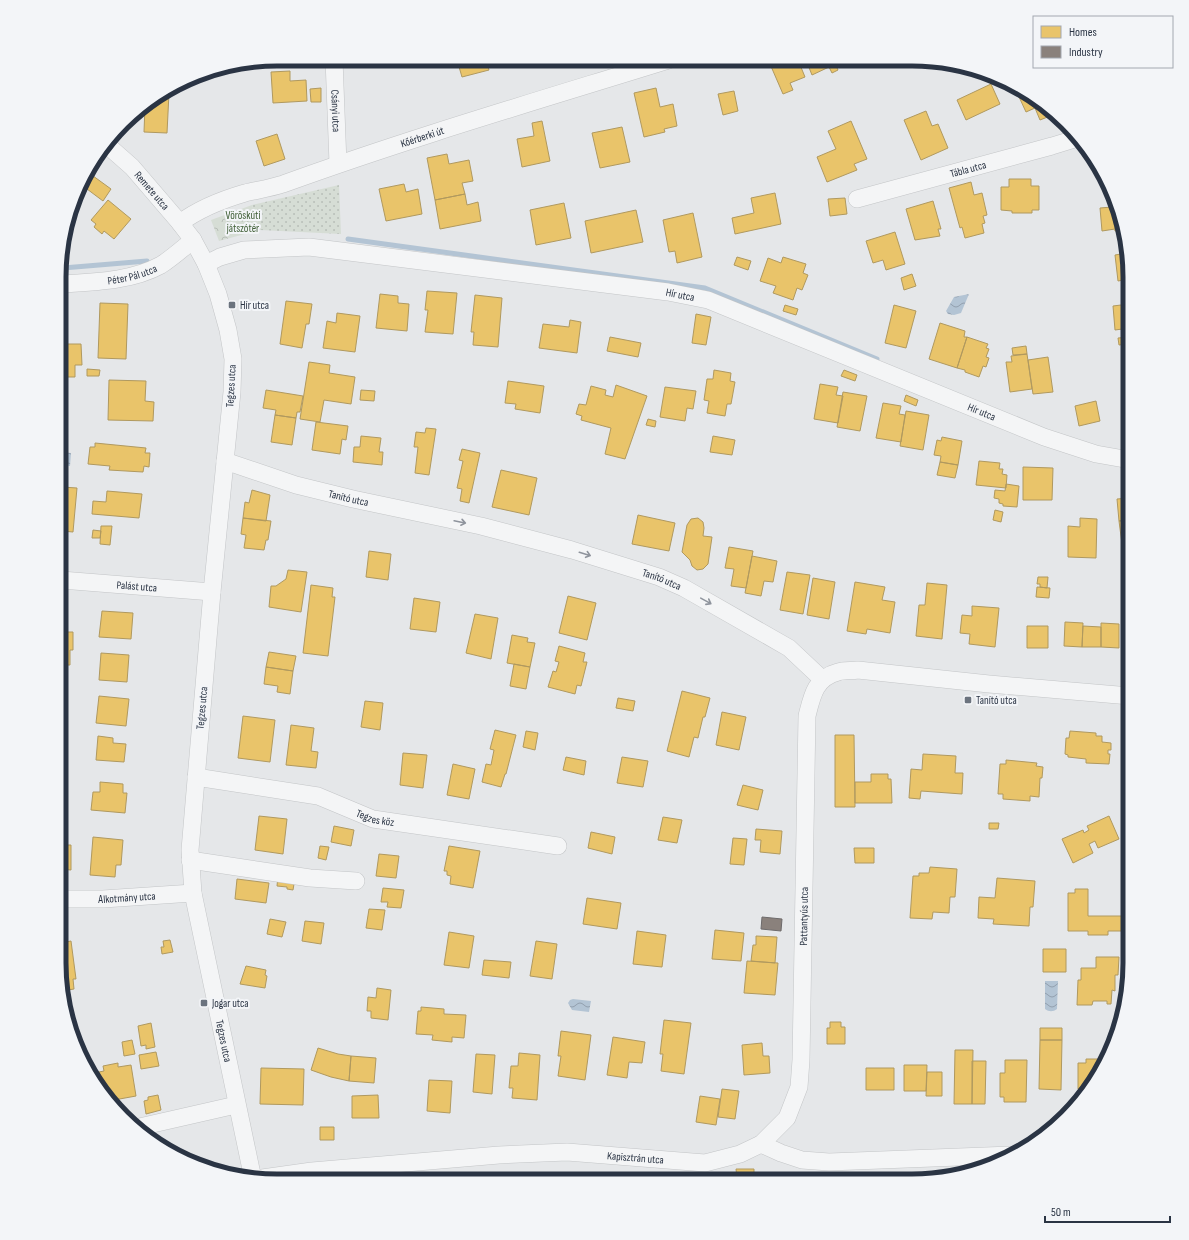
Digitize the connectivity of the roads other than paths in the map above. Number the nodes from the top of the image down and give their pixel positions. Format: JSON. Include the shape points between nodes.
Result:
{"nodes":[{"id":1,"x":334,"y":66,"type":"edge"},
{"id":2,"x":650,"y":66,"type":"edge"},
{"id":3,"x":1072,"y":140,"type":"edge"},
{"id":4,"x":111,"y":148,"type":"edge"},
{"id":5,"x":338,"y":164,"type":"junction"},
{"id":6,"x":857,"y":199,"type":"dead end"},
{"id":7,"x":180,"y":223,"type":"junction"},
{"id":8,"x":192,"y":240,"type":"junction"},
{"id":9,"x":206,"y":264,"type":"junction"},
{"id":10,"x":66,"y":284,"type":"edge"},
{"id":11,"x":1123,"y":459,"type":"edge"},
{"id":12,"x":224,"y":461,"type":"junction"},
{"id":13,"x":66,"y":580,"type":"edge"},
{"id":14,"x":212,"y":592,"type":"junction"},
{"id":15,"x":822,"y":679,"type":"junction"},
{"id":16,"x":1123,"y":695,"type":"edge"},
{"id":17,"x":196,"y":777,"type":"junction"},
{"id":18,"x":558,"y":846,"type":"dead end"},
{"id":19,"x":190,"y":860,"type":"junction"},
{"id":20,"x":356,"y":881,"type":"dead end"},
{"id":21,"x":193,"y":893,"type":"junction"},
{"id":22,"x":66,"y":899,"type":"edge"},
{"id":23,"x":236,"y":1106,"type":"junction"},
{"id":24,"x":144,"y":1126,"type":"edge"},
{"id":25,"x":761,"y":1144,"type":"junction"},
{"id":26,"x":997,"y":1156,"type":"edge"},
{"id":27,"x":252,"y":1172,"type":"edge"},
{"id":28,"x":290,"y":1174,"type":"edge"}],
"edges":[{"from":1,"to":5,"type":"street","name":"Csányi utca"},
{"from":2,"to":5,"type":"street","name":"Kőérberki út"},
{"from":3,"to":6,"type":"street","name":"Tábla utca"},
{"from":4,"to":7,"type":"street","name":"Remete utca","via":[[132,167]]},
{"from":5,"to":7,"type":"street","name":"Kőérberki út","via":[[270,188],[208,205]]},
{"from":7,"to":8,"type":"street","name":"Remete utca"},
{"from":8,"to":9,"type":"street","name":"Tegzes utca"},
{"from":8,"to":10,"type":"street","name":"Péter Pál utca","via":[[161,265],[140,274],[112,280]]},
{"from":9,"to":11,"type":"street","name":"Hír utca","via":[[244,250],[309,247],[668,292],[708,300],[1044,437],[1096,454]]},
{"from":9,"to":12,"type":"street","name":"Tegzes utca","via":[[228,330],[232,359],[232,392]]},
{"from":12,"to":14,"type":"street","name":"Tegzes utca"},
{"from":12,"to":15,"type":"street","name":"Tanító utca","one_way":true,"via":[[296,485],[481,526],[572,550],[659,578],[684,588],[789,648]]},
{"from":13,"to":14,"type":"street","name":"Palást utca"},
{"from":14,"to":17,"type":"street","name":"Tegzes utca"},
{"from":15,"to":16,"type":"street","via":[[838,672],[858,670]]},
{"from":15,"to":25,"type":"street","name":"Pattantyús utca","via":[[813,692],[807,716],[799,1087],[787,1118]]},
{"from":17,"to":18,"type":"street","name":"Tegzes köz","via":[[318,796],[373,819]]},
{"from":17,"to":19,"type":"street","name":"Tegzes utca"},
{"from":19,"to":20,"type":"street","via":[[310,878]]},
{"from":19,"to":21,"type":"street","name":"Tegzes utca"},
{"from":21,"to":22,"type":"street","name":"Alkotmány utca"},
{"from":21,"to":23,"type":"street","name":"Tegzes utca"},
{"from":23,"to":24,"type":"street"},
{"from":23,"to":27,"type":"street","name":"Tegzes utca"},
{"from":25,"to":26,"type":"street","via":[[802,1160],[829,1162]]},
{"from":25,"to":28,"type":"street","name":"Kapisztrán utca","via":[[740,1154],[705,1163],[567,1152],[499,1155]]}]}
